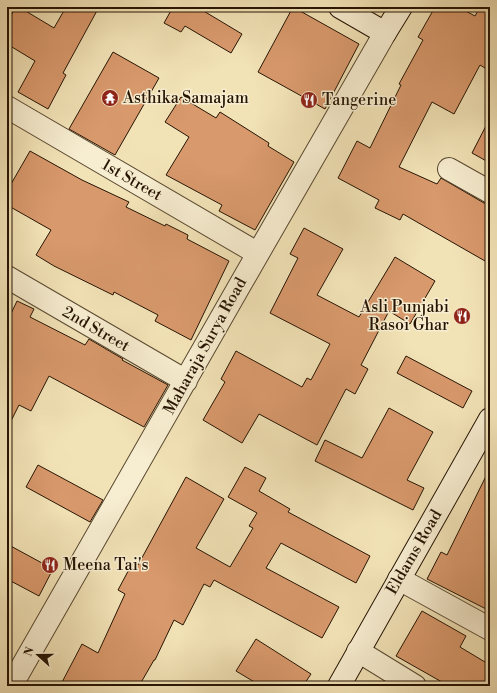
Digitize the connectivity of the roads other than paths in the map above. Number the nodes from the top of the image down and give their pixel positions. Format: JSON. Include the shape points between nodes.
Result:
{"nodes":[{"id":1,"x":340,"y":7,"type":"edge"},
{"id":2,"x":400,"y":7,"type":"edge"},
{"id":3,"x":385,"y":33,"type":"junction"},
{"id":4,"x":7,"y":107,"type":"edge"},
{"id":5,"x":449,"y":169,"type":"dead end"},
{"id":6,"x":490,"y":192,"type":"edge"},
{"id":7,"x":257,"y":253,"type":"junction"},
{"id":8,"x":7,"y":277,"type":"edge"},
{"id":9,"x":186,"y":381,"type":"junction"},
{"id":10,"x":488,"y":428,"type":"edge"},
{"id":11,"x":399,"y":578,"type":"junction"},
{"id":12,"x":490,"y":630,"type":"edge"},
{"id":13,"x":358,"y":651,"type":"junction"},
{"id":14,"x":11,"y":686,"type":"edge"},
{"id":15,"x":339,"y":686,"type":"edge"},
{"id":16,"x":415,"y":686,"type":"edge"}],
"edges":[{"from":1,"to":3,"type":"street"},
{"from":2,"to":3,"type":"street","name":"Maharaja Surya Road"},
{"from":3,"to":7,"type":"street","name":"Maharaja Surya Road"},
{"from":4,"to":7,"type":"street","name":"1st Street"},
{"from":5,"to":6,"type":"street"},
{"from":7,"to":9,"type":"street","name":"Maharaja Surya Road"},
{"from":8,"to":9,"type":"street","name":"2nd Street"},
{"from":9,"to":14,"type":"street","name":"Maharaja Surya Road"},
{"from":10,"to":11,"type":"street","name":"Eldams Road"},
{"from":11,"to":12,"type":"street"},
{"from":11,"to":13,"type":"street","name":"Eldams Road"},
{"from":13,"to":15,"type":"street","name":"Eldams Road"},
{"from":13,"to":16,"type":"street"}]}
